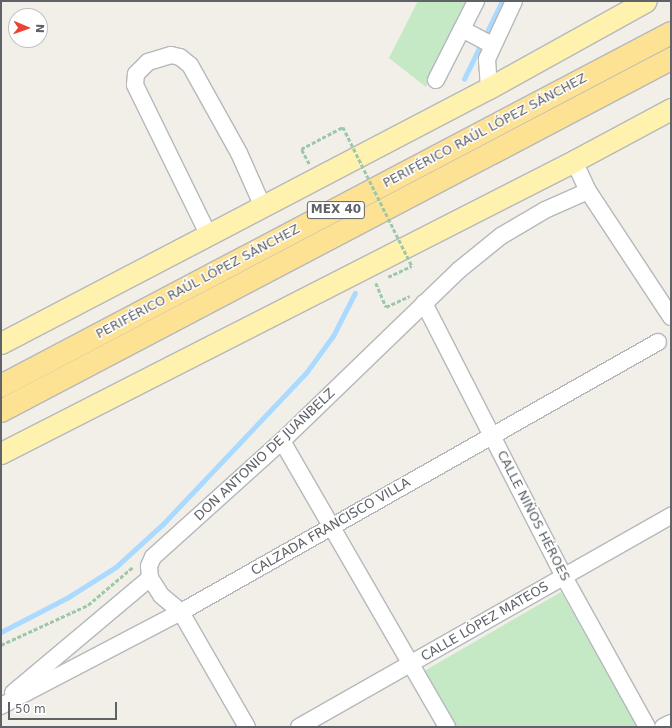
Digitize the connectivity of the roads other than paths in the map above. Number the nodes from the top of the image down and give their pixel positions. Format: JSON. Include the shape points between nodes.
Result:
{"nodes":[{"id":1,"x":476,"y":1,"type":"edge"},
{"id":2,"x":514,"y":1,"type":"edge"},
{"id":3,"x":646,"y":1,"type":"edge"},
{"id":4,"x":465,"y":31,"type":"junction"},
{"id":5,"x":671,"y":33,"type":"edge"},
{"id":6,"x":489,"y":43,"type":"junction"},
{"id":7,"x":671,"y":59,"type":"edge"},
{"id":8,"x":436,"y":80,"type":"dead end"},
{"id":9,"x":489,"y":88,"type":"junction"},
{"id":10,"x":671,"y":109,"type":"edge"},
{"id":11,"x":574,"y":162,"type":"junction"},
{"id":12,"x":588,"y":191,"type":"junction"},
{"id":13,"x":263,"y":207,"type":"junction"},
{"id":14,"x":209,"y":236,"type":"junction"},
{"id":15,"x":424,"y":303,"type":"junction"},
{"id":16,"x":671,"y":317,"type":"edge"},
{"id":17,"x":658,"y":342,"type":"dead end"},
{"id":18,"x":1,"y":343,"type":"edge"},
{"id":19,"x":1,"y":386,"type":"edge"},
{"id":20,"x":1,"y":411,"type":"edge"},
{"id":21,"x":491,"y":435,"type":"junction"},
{"id":22,"x":282,"y":441,"type":"junction"},
{"id":23,"x":1,"y":453,"type":"edge"},
{"id":24,"x":671,"y":516,"type":"edge"},
{"id":25,"x":333,"y":527,"type":"junction"},
{"id":26,"x":564,"y":577,"type":"junction"},
{"id":27,"x":150,"y":578,"type":"junction"},
{"id":28,"x":181,"y":612,"type":"junction"},
{"id":29,"x":409,"y":664,"type":"junction"},
{"id":30,"x":1,"y":703,"type":"edge"},
{"id":31,"x":1,"y":706,"type":"edge"},
{"id":32,"x":671,"y":723,"type":"edge"},
{"id":33,"x":247,"y":727,"type":"edge"},
{"id":34,"x":299,"y":727,"type":"edge"},
{"id":35,"x":447,"y":727,"type":"edge"},
{"id":36,"x":647,"y":727,"type":"edge"},
{"id":37,"x":663,"y":727,"type":"edge"}],
"edges":[{"from":1,"to":4,"type":"street"},
{"from":2,"to":6,"type":"street"},
{"from":3,"to":9,"type":"main road"},
{"from":4,"to":6,"type":"street"},
{"from":4,"to":8,"type":"street"},
{"from":5,"to":19,"type":"highway","name":"PERIFÉRICO RAÚL LÓPEZ SÁNCHEZ","number":"MEX 40"},
{"from":6,"to":9,"type":"street"},
{"from":7,"to":20,"type":"highway","name":"PERIFÉRICO RAÚL LÓPEZ SÁNCHEZ","number":"MEX 40"},
{"from":9,"to":13,"type":"main road"},
{"from":10,"to":11,"type":"main road"},
{"from":11,"to":12,"type":"street"},
{"from":11,"to":23,"type":"main road"},
{"from":12,"to":15,"type":"street","name":"DON ANTONIO DE JUANBELZ","via":[[545,210],[501,236]]},
{"from":12,"to":16,"type":"street"},
{"from":13,"to":14,"type":"main road"},
{"from":13,"to":14,"type":"street","via":[[239,153],[190,65],[180,57],[171,55],[148,62],[136,74],[135,86]]},
{"from":14,"to":18,"type":"main road"},
{"from":15,"to":21,"type":"street","name":"CALLE NIÑOS HÉROES"},
{"from":15,"to":22,"type":"street","name":"DON ANTONIO DE JUANBELZ"},
{"from":17,"to":21,"type":"street","name":"CALZADA FRANCISCO VILLA"},
{"from":21,"to":25,"type":"street","name":"CALZADA FRANCISCO VILLA"},
{"from":21,"to":26,"type":"street","name":"CALLE NIÑOS HÉROES"},
{"from":22,"to":25,"type":"street"},
{"from":22,"to":27,"type":"street","name":"DON ANTONIO DE JUANBELZ","via":[[153,557],[149,566]]},
{"from":24,"to":26,"type":"street","name":"CALLE LÓPEZ MATEOS"},
{"from":25,"to":28,"type":"street","name":"CALZADA FRANCISCO VILLA"},
{"from":25,"to":29,"type":"street"},
{"from":26,"to":29,"type":"street","name":"CALLE LÓPEZ MATEOS"},
{"from":26,"to":36,"type":"street","name":"CALLE NIÑOS HÉROES"},
{"from":27,"to":28,"type":"street","via":[[161,595]]},
{"from":27,"to":30,"type":"street"},
{"from":28,"to":31,"type":"street","name":"CALZADA FRANCISCO VILLA"},
{"from":28,"to":33,"type":"street"},
{"from":29,"to":34,"type":"street","name":"CALLE LÓPEZ MATEOS"},
{"from":29,"to":35,"type":"street"},
{"from":32,"to":37,"type":"street"}]}
